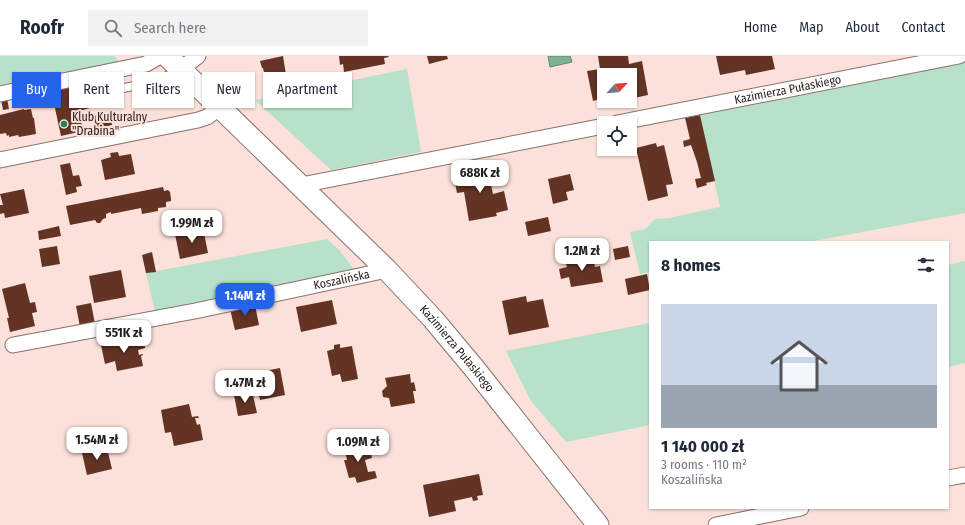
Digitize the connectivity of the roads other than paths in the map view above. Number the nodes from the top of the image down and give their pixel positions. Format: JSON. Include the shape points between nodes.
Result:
{"nodes":[{"id":1,"x":160,"y":56,"type":"edge"},
{"id":2,"x":198,"y":56,"type":"edge"},
{"id":3,"x":959,"y":56,"type":"edge"},
{"id":4,"x":174,"y":62,"type":"edge"},
{"id":5,"x":124,"y":88,"type":"edge"},
{"id":6,"x":202,"y":89,"type":"edge"},
{"id":7,"x":0,"y":94,"type":"edge"},
{"id":8,"x":219,"y":108,"type":"edge"},
{"id":9,"x":221,"y":108,"type":"edge"},
{"id":10,"x":637,"y":119,"type":"edge"},
{"id":11,"x":597,"y":127,"type":"edge"},
{"id":12,"x":0,"y":160,"type":"edge"},
{"id":13,"x":301,"y":185,"type":"junction"},
{"id":14,"x":387,"y":270,"type":"junction"},
{"id":15,"x":13,"y":345,"type":"dead end"},
{"id":16,"x":965,"y":475,"type":"edge"},
{"id":17,"x":949,"y":478,"type":"edge"},
{"id":18,"x":796,"y":509,"type":"edge"},
{"id":19,"x":598,"y":525,"type":"edge"},
{"id":20,"x":716,"y":525,"type":"edge"}],
"edges":[{"from":1,"to":7,"type":"street","via":[[146,64]]},
{"from":2,"to":4,"type":"street"},
{"from":3,"to":10,"type":"street","name":"Kazimierza Pułaskiego"},
{"from":4,"to":5,"type":"lane","via":[[170,76]]},
{"from":4,"to":6,"type":"main road","name":"Kazimierza Pułaskiego"},
{"from":8,"to":12,"type":"street","via":[[198,120]]},
{"from":9,"to":13,"type":"main road","name":"Kazimierza Pułaskiego"},
{"from":11,"to":13,"type":"street"},
{"from":13,"to":14,"type":"main road","name":"Kazimierza Pułaskiego"},
{"from":14,"to":15,"type":"street","name":"Koszalińska","via":[[195,311]]},
{"from":14,"to":19,"type":"main road","name":"Kazimierza Pułaskiego","via":[[474,368]]},
{"from":16,"to":17,"type":"street"},
{"from":18,"to":20,"type":"street"}]}
